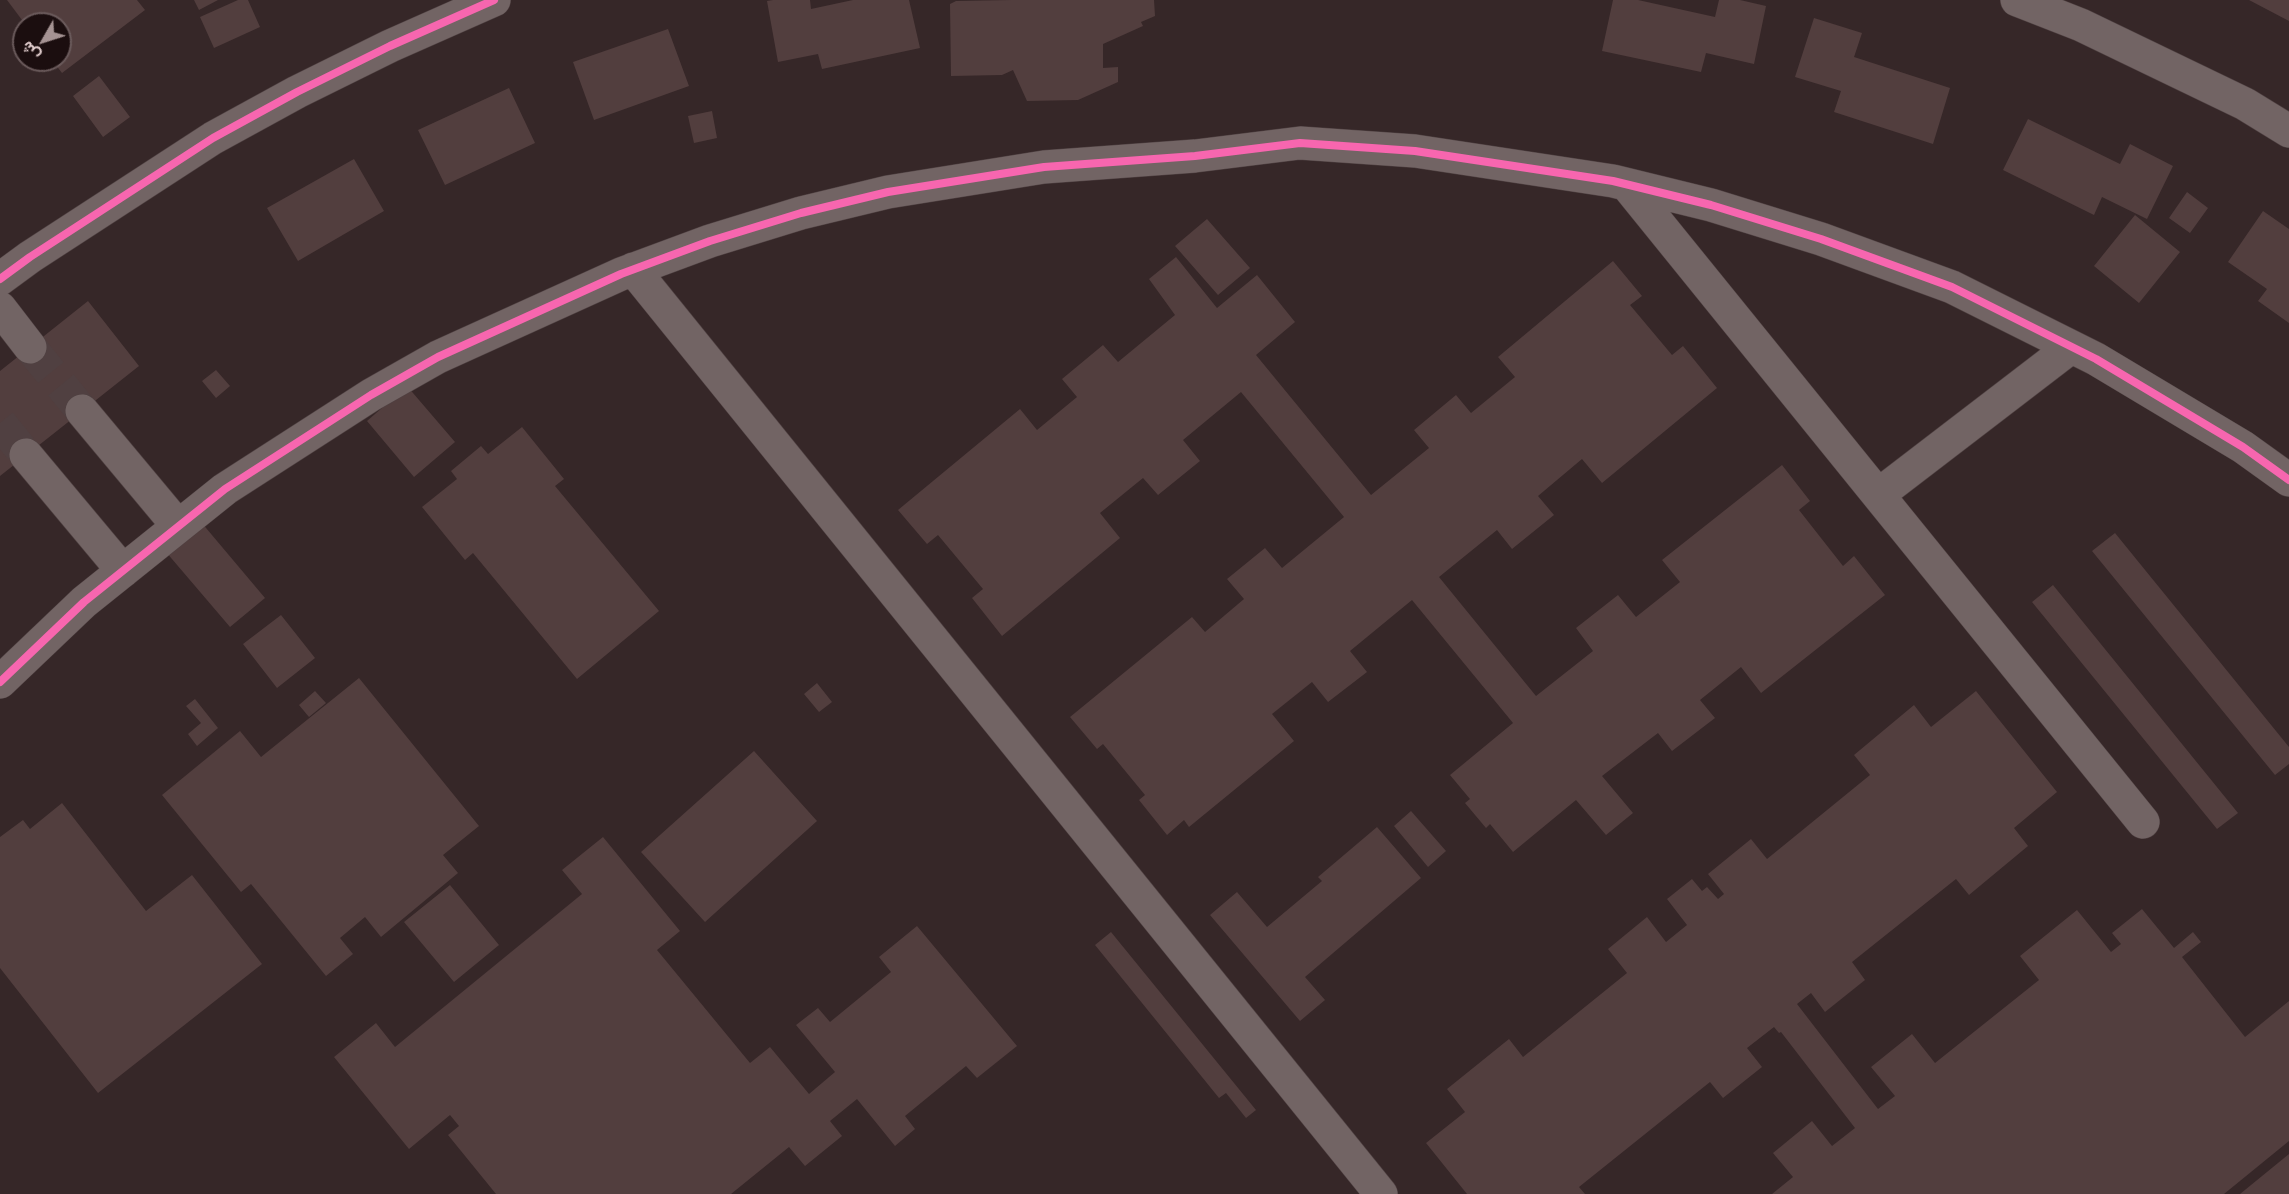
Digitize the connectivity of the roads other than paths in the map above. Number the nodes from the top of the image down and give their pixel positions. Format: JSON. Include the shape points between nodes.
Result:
{"nodes":[{"id":1,"x":494,"y":0,"type":"edge"},
{"id":2,"x":2017,"y":0,"type":"edge"},
{"id":3,"x":2289,"y":131,"type":"edge"},
{"id":4,"x":1628,"y":185,"type":"junction"},
{"id":5,"x":633,"y":269,"type":"junction"},
{"id":6,"x":0,"y":279,"type":"edge"},
{"id":7,"x":0,"y":308,"type":"edge"},
{"id":8,"x":30,"y":347,"type":"tunnel mouth"},
{"id":9,"x":2071,"y":347,"type":"junction"},
{"id":10,"x":82,"y":411,"type":"tunnel mouth"},
{"id":11,"x":26,"y":455,"type":"tunnel mouth"},
{"id":12,"x":2289,"y":480,"type":"edge"},
{"id":13,"x":1878,"y":495,"type":"junction"},
{"id":14,"x":178,"y":526,"type":"junction"},
{"id":15,"x":123,"y":570,"type":"junction"},
{"id":16,"x":0,"y":682,"type":"edge"},
{"id":17,"x":2143,"y":822,"type":"dead end"},
{"id":18,"x":1381,"y":1194,"type":"edge"}],
"edges":[{"from":1,"to":6,"type":"street","via":[[390,46],[213,138]]},
{"from":2,"to":3,"type":"street","via":[[2081,25],[2245,104]]},
{"from":4,"to":5,"type":"street","via":[[1415,151],[1300,143],[1195,156],[1044,167],[888,192],[801,213]]},
{"from":4,"to":9,"type":"street","via":[[1710,205],[1886,262],[1952,287]]},
{"from":4,"to":13,"type":"street"},
{"from":5,"to":14,"type":"street","via":[[438,357],[225,489]]},
{"from":5,"to":18,"type":"street"},
{"from":7,"to":8,"type":"street"},
{"from":9,"to":12,"type":"street","via":[[2243,447]]},
{"from":9,"to":13,"type":"street"},
{"from":10,"to":14,"type":"street"},
{"from":11,"to":15,"type":"street"},
{"from":13,"to":17,"type":"street"},
{"from":14,"to":15,"type":"street"},
{"from":15,"to":16,"type":"street"}]}
